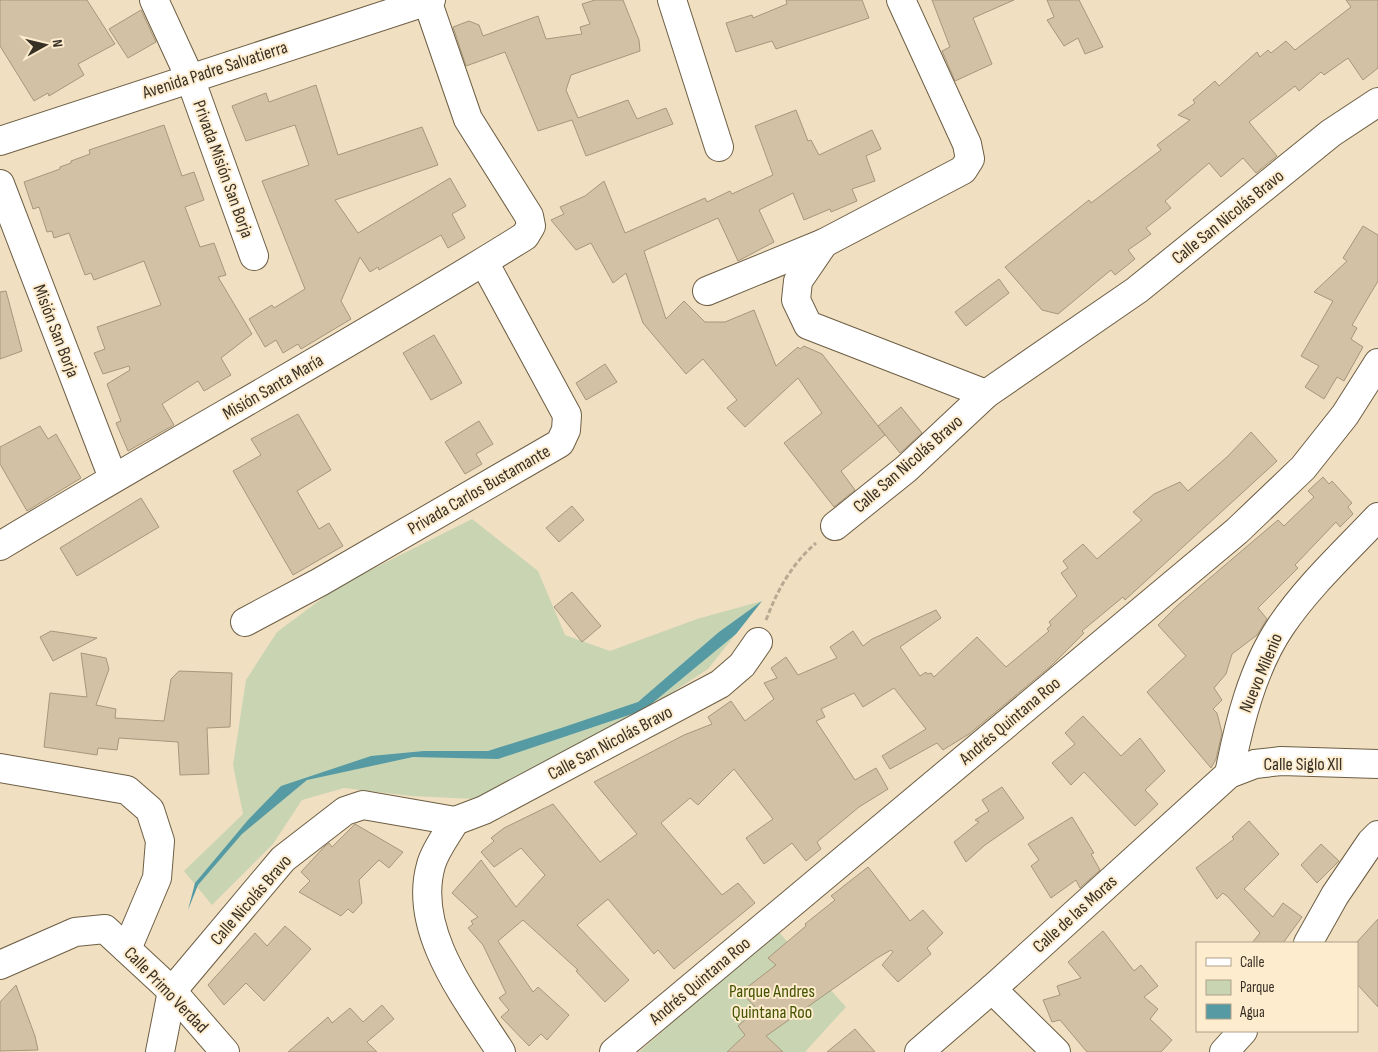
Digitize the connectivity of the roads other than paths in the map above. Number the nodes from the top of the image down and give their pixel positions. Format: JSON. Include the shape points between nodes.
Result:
{"nodes":[{"id":1,"x":154,"y":0,"type":"edge"},
{"id":2,"x":428,"y":0,"type":"edge"},
{"id":3,"x":672,"y":0,"type":"edge"},
{"id":4,"x":901,"y":0,"type":"edge"},
{"id":5,"x":190,"y":78,"type":"junction"},
{"id":6,"x":1378,"y":102,"type":"edge"},
{"id":7,"x":0,"y":141,"type":"edge"},
{"id":8,"x":719,"y":148,"type":"dead end"},
{"id":9,"x":0,"y":184,"type":"edge"},
{"id":10,"x":824,"y":243,"type":"junction"},
{"id":11,"x":254,"y":256,"type":"dead end"},
{"id":12,"x":484,"y":262,"type":"junction"},
{"id":13,"x":707,"y":291,"type":"dead end"},
{"id":14,"x":1378,"y":363,"type":"edge"},
{"id":15,"x":986,"y":394,"type":"junction"},
{"id":16,"x":113,"y":478,"type":"junction"},
{"id":17,"x":1378,"y":517,"type":"edge"},
{"id":18,"x":835,"y":526,"type":"road end"},
{"id":19,"x":0,"y":546,"type":"edge"},
{"id":20,"x":246,"y":622,"type":"dead end"},
{"id":21,"x":758,"y":642,"type":"road end"},
{"id":22,"x":1378,"y":764,"type":"edge"},
{"id":23,"x":0,"y":768,"type":"edge"},
{"id":24,"x":1229,"y":774,"type":"junction"},
{"id":25,"x":454,"y":821,"type":"junction"},
{"id":26,"x":1378,"y":835,"type":"edge"},
{"id":27,"x":1309,"y":942,"type":"edge"},
{"id":28,"x":127,"y":949,"type":"junction"},
{"id":29,"x":0,"y":965,"type":"edge"},
{"id":30,"x":992,"y":989,"type":"junction"},
{"id":31,"x":172,"y":991,"type":"junction"},
{"id":32,"x":160,"y":1052,"type":"edge"},
{"id":33,"x":225,"y":1052,"type":"edge"},
{"id":34,"x":501,"y":1052,"type":"edge"},
{"id":35,"x":614,"y":1052,"type":"edge"},
{"id":36,"x":919,"y":1052,"type":"edge"},
{"id":37,"x":1056,"y":1052,"type":"edge"}],
"edges":[{"from":1,"to":5,"type":"street","name":"Privada Misión San Borja"},
{"from":2,"to":5,"type":"street","name":"Avenida Padre Salvatierra"},
{"from":2,"to":12,"type":"street","name":"Misión Santa María","via":[[468,119],[529,216],[531,226],[525,236]]},
{"from":3,"to":8,"type":"street"},
{"from":4,"to":10,"type":"street","via":[[967,144],[970,159],[963,170]]},
{"from":5,"to":7,"type":"street","name":"Avenida Padre Salvatierra"},
{"from":5,"to":11,"type":"street","name":"Privada Misión San Borja"},
{"from":6,"to":15,"type":"street","name":"Calle San Nicolás Bravo","via":[[1331,133],[1137,290]]},
{"from":9,"to":16,"type":"street","name":"Misión San Borja"},
{"from":10,"to":13,"type":"street"},
{"from":10,"to":15,"type":"street","via":[[798,282],[796,300],[808,325]]},
{"from":12,"to":16,"type":"street","name":"Misión Santa María","via":[[306,369]]},
{"from":12,"to":20,"type":"street","name":"Privada Carlos Bustamante","via":[[567,415],[566,430],[560,443]]},
{"from":14,"to":35,"type":"street","name":"Andrés Quintana Roo","via":[[1345,416],[1303,468],[1238,531]]},
{"from":15,"to":18,"type":"street","name":"Calle San Nicolás Bravo","via":[[906,470]]},
{"from":16,"to":19,"type":"street","name":"Misión Santa María"},
{"from":17,"to":24,"type":"street","name":"Nuevo Milenio","via":[[1323,575],[1281,627],[1261,664],[1245,706]]},
{"from":21,"to":25,"type":"street","name":"Calle San Nicolás Bravo","via":[[742,665],[720,684],[484,810]]},
{"from":22,"to":24,"type":"street","name":"Calle Siglo XII","via":[[1281,761],[1255,764]]},
{"from":23,"to":28,"type":"street","via":[[127,790],[150,810],[160,841],[157,878]]},
{"from":24,"to":30,"type":"street","name":"Calle de las Moras"},
{"from":25,"to":31,"type":"street","name":"Calle Nicolás Bravo","via":[[381,806],[363,805],[345,811],[283,859]]},
{"from":25,"to":34,"type":"street","via":[[431,864],[427,887],[428,912],[444,962]]},
{"from":26,"to":27,"type":"street","via":[[1335,895]]},
{"from":28,"to":29,"type":"street","name":"Calle Primo Verdad","via":[[105,929],[75,932]]},
{"from":28,"to":31,"type":"street","name":"Calle Primo Verdad"},
{"from":30,"to":36,"type":"street","name":"Calle de las Moras"},
{"from":30,"to":37,"type":"street"},
{"from":31,"to":32,"type":"street","name":"Calle Nicolás Bravo"},
{"from":31,"to":33,"type":"street","name":"Calle Primo Verdad"}]}
